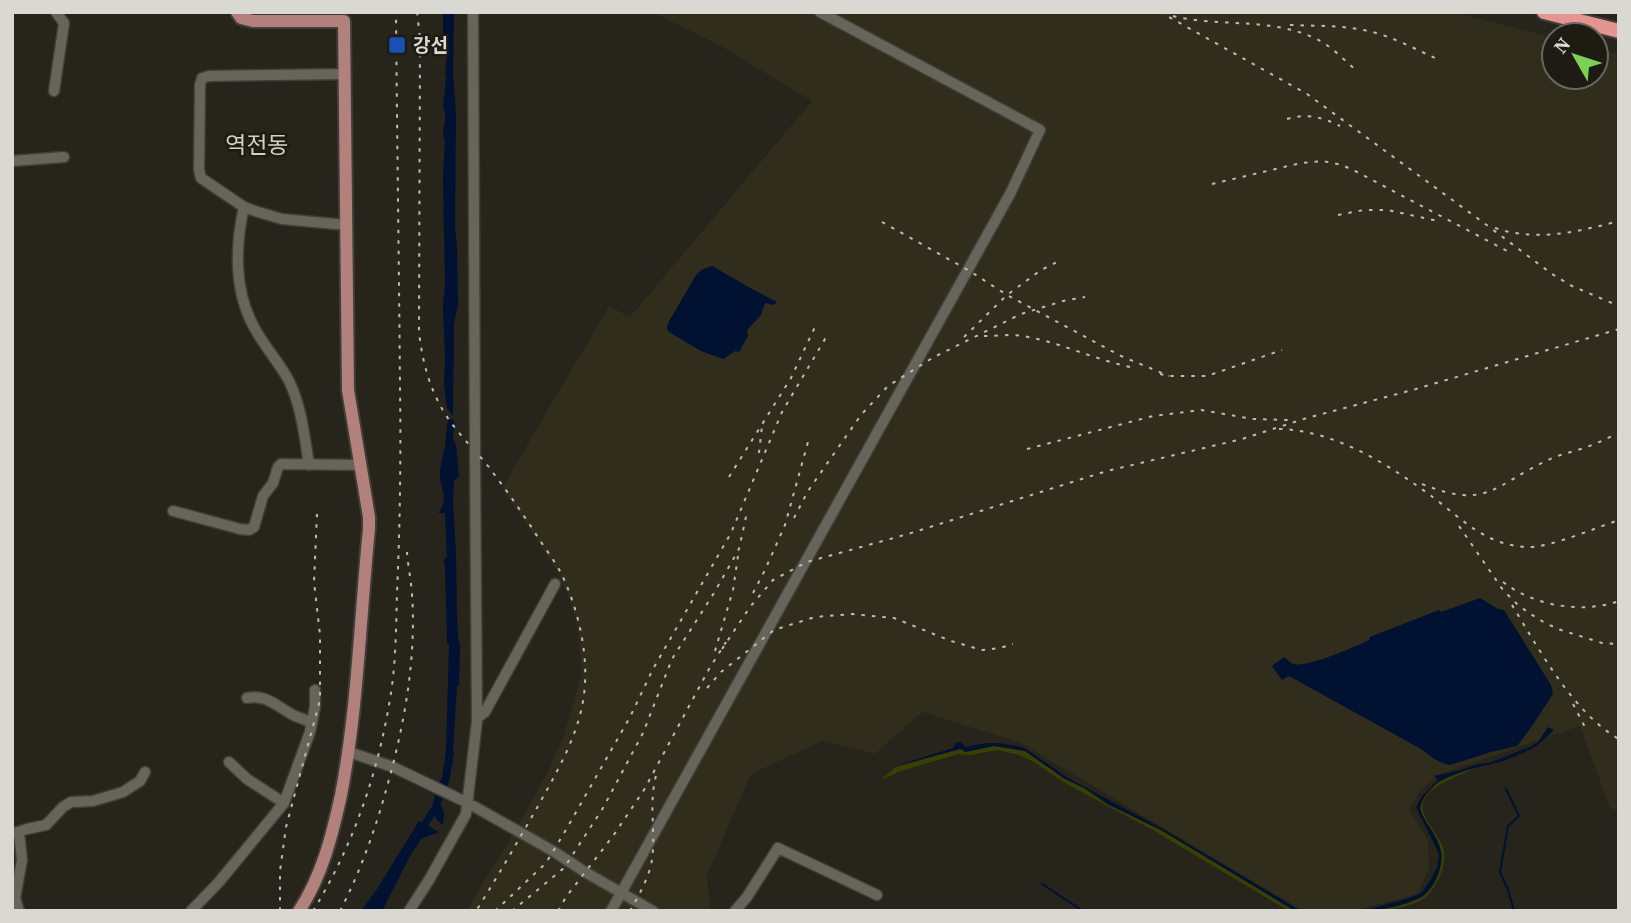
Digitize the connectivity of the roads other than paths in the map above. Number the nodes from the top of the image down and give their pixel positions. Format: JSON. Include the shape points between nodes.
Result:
{"nodes":[{"id":1,"x":56,"y":12,"type":"edge"},
{"id":2,"x":237,"y":12,"type":"edge"},
{"id":3,"x":472,"y":12,"type":"edge"},
{"id":4,"x":820,"y":12,"type":"edge"},
{"id":5,"x":1544,"y":12,"type":"edge"},
{"id":6,"x":344,"y":16,"type":"edge"},
{"id":7,"x":1619,"y":32,"type":"edge"},
{"id":8,"x":344,"y":74,"type":"junction"},
{"id":9,"x":54,"y":91,"type":"dead end"},
{"id":10,"x":65,"y":158,"type":"dead end"},
{"id":11,"x":12,"y":161,"type":"edge"},
{"id":12,"x":244,"y":206,"type":"junction"},
{"id":13,"x":346,"y":225,"type":"junction"},
{"id":14,"x":309,"y":464,"type":"junction"},
{"id":15,"x":360,"y":465,"type":"junction"},
{"id":16,"x":173,"y":511,"type":"dead end"},
{"id":17,"x":555,"y":584,"type":"dead end"},
{"id":18,"x":315,"y":690,"type":"dead end"},
{"id":19,"x":247,"y":698,"type":"dead end"},
{"id":20,"x":477,"y":718,"type":"junction"},
{"id":21,"x":312,"y":723,"type":"junction"},
{"id":22,"x":349,"y":752,"type":"junction"},
{"id":23,"x":229,"y":762,"type":"dead end"},
{"id":24,"x":145,"y":772,"type":"dead end"},
{"id":25,"x":284,"y":803,"type":"junction"},
{"id":26,"x":467,"y":803,"type":"junction"},
{"id":27,"x":16,"y":834,"type":"edge"},
{"id":28,"x":621,"y":892,"type":"junction"},
{"id":29,"x":877,"y":895,"type":"dead end"},
{"id":30,"x":19,"y":911,"type":"edge"},
{"id":31,"x":191,"y":911,"type":"edge"},
{"id":32,"x":299,"y":911,"type":"edge"},
{"id":33,"x":409,"y":911,"type":"edge"},
{"id":34,"x":611,"y":911,"type":"edge"},
{"id":35,"x":653,"y":911,"type":"edge"},
{"id":36,"x":735,"y":911,"type":"edge"}],
"edges":[{"from":1,"to":9,"type":"street","via":[[64,23]]},
{"from":2,"to":6,"type":"main road","via":[[253,21]]},
{"from":3,"to":20,"type":"street","bridge":true},
{"from":4,"to":28,"type":"street","via":[[1040,130],[1010,194]]},
{"from":5,"to":7,"type":"highway"},
{"from":6,"to":8,"type":"main road"},
{"from":8,"to":12,"type":"street","via":[[202,78],[201,178]]},
{"from":8,"to":13,"type":"main road"},
{"from":10,"to":11,"type":"street"},
{"from":12,"to":13,"type":"street","via":[[282,219]]},
{"from":12,"to":14,"type":"street","via":[[237,240],[244,301],[255,330],[296,397]]},
{"from":13,"to":15,"type":"main road","via":[[348,390]]},
{"from":14,"to":15,"type":"street"},
{"from":14,"to":16,"type":"street","via":[[278,467],[249,530]]},
{"from":15,"to":22,"type":"main road","via":[[369,529]]},
{"from":17,"to":20,"type":"street","via":[[485,712]]},
{"from":18,"to":21,"type":"street"},
{"from":19,"to":21,"type":"street","via":[[264,698]]},
{"from":20,"to":26,"type":"street"},
{"from":21,"to":25,"type":"street"},
{"from":22,"to":26,"type":"street","via":[[393,767]]},
{"from":22,"to":32,"type":"main road","via":[[326,854]]},
{"from":23,"to":25,"type":"street"},
{"from":24,"to":27,"type":"street","via":[[123,792],[66,804],[46,825]]},
{"from":25,"to":31,"type":"street"},
{"from":26,"to":28,"type":"street"},
{"from":26,"to":33,"type":"street","via":[[466,814]]},
{"from":27,"to":30,"type":"street","via":[[22,860],[15,898]]},
{"from":28,"to":34,"type":"street"},
{"from":28,"to":35,"type":"street"},
{"from":29,"to":36,"type":"street","via":[[778,848]]}]}
